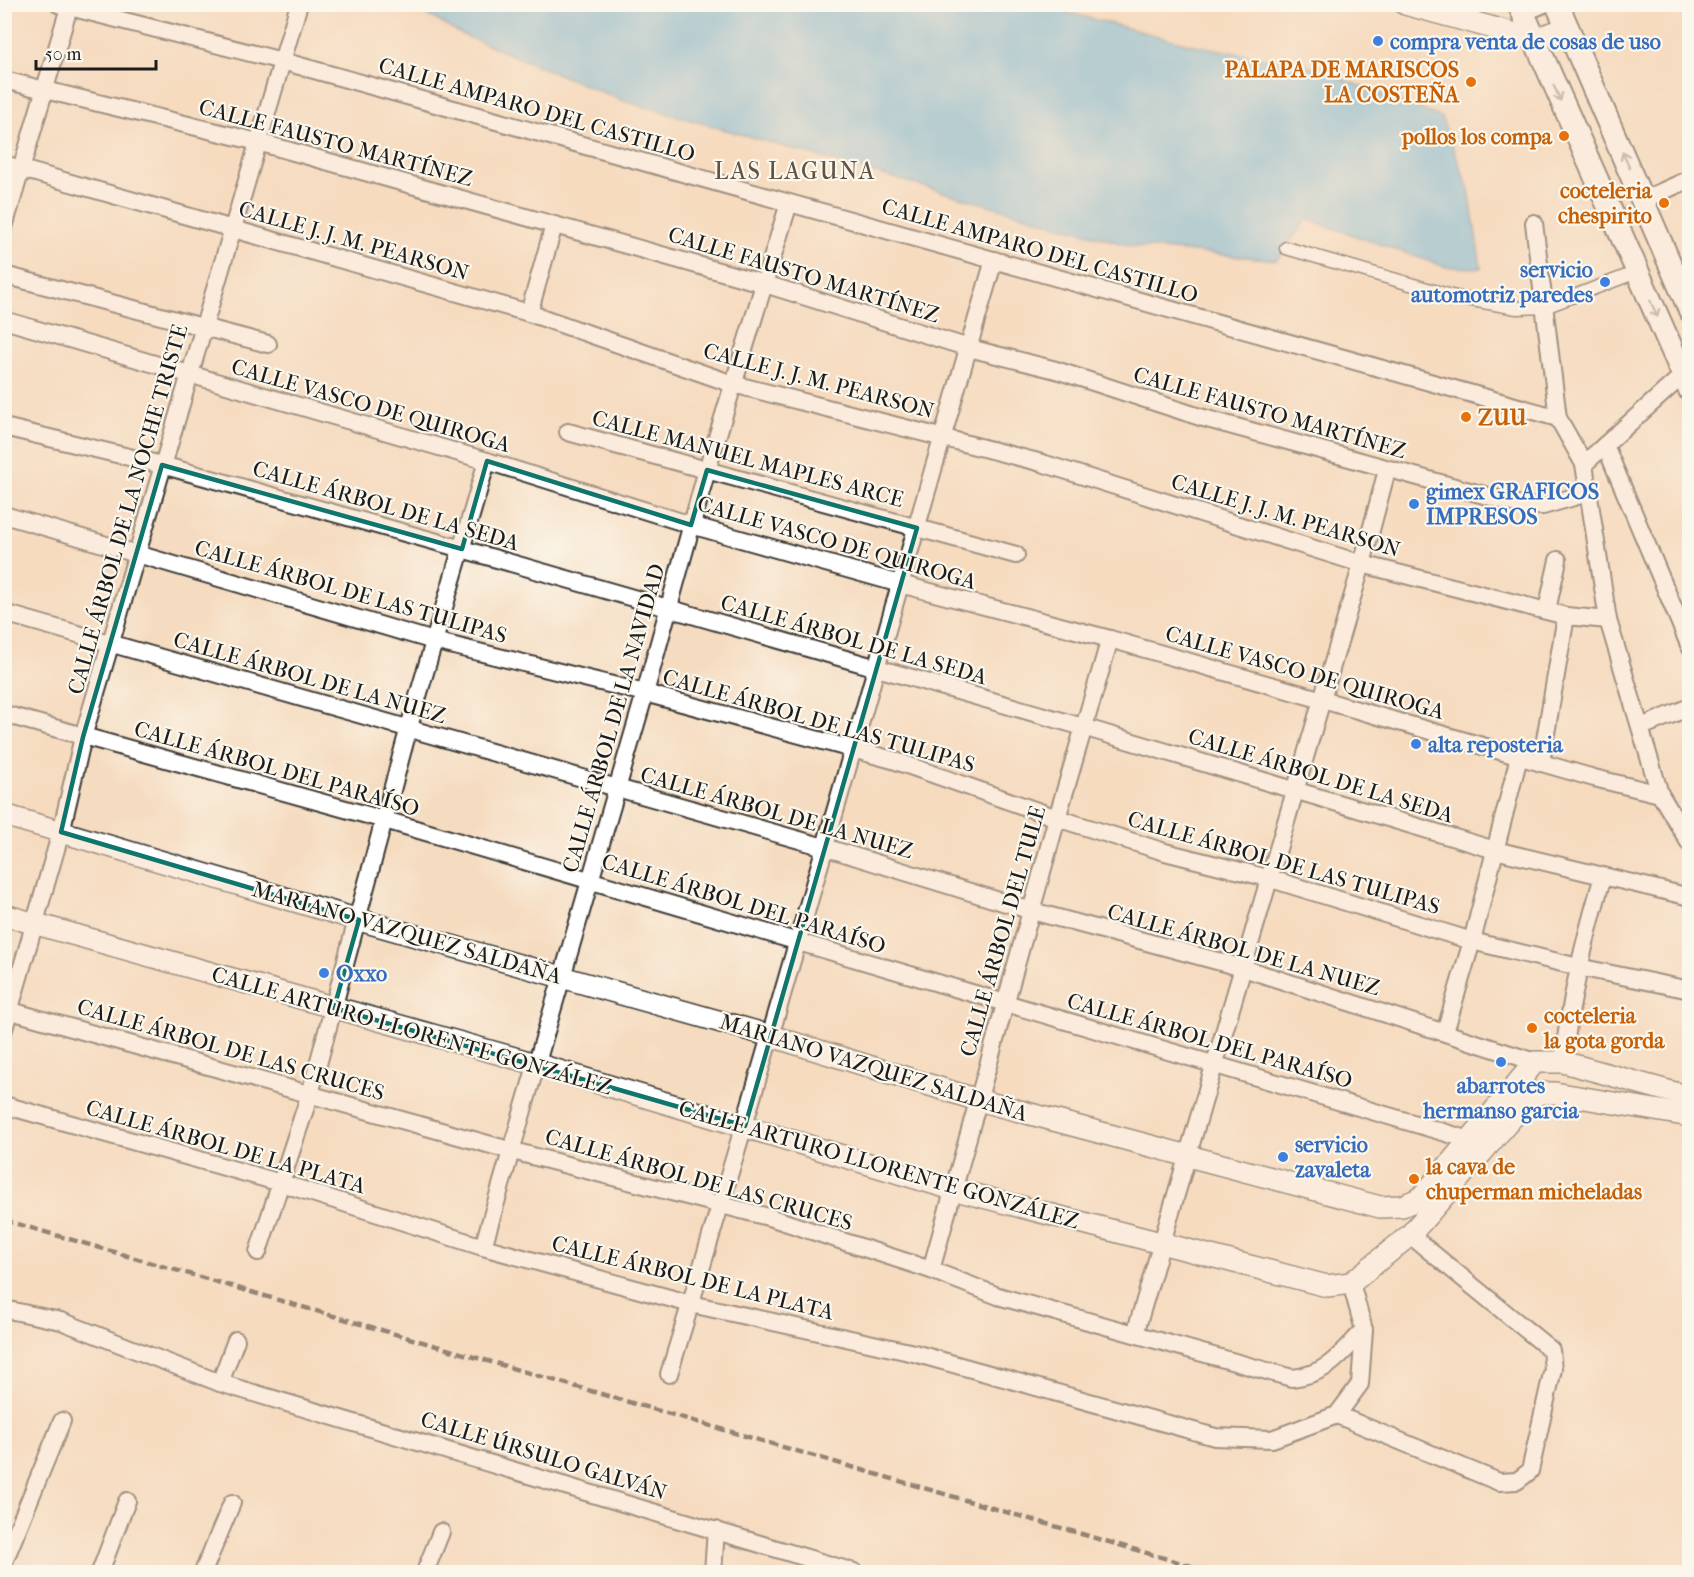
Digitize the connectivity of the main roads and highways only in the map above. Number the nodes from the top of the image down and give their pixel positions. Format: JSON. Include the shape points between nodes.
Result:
{"nodes":[{"id":1,"x":1557,"y":4,"type":"edge"},
{"id":2,"x":1521,"y":9,"type":"edge"},
{"id":3,"x":1689,"y":310,"type":"edge"},
{"id":4,"x":1686,"y":383,"type":"edge"}],
"edges":[{"from":3,"to":1,"type":"main road","one_way":true},
{"from":2,"to":4,"type":"main road","one_way":true}]}
